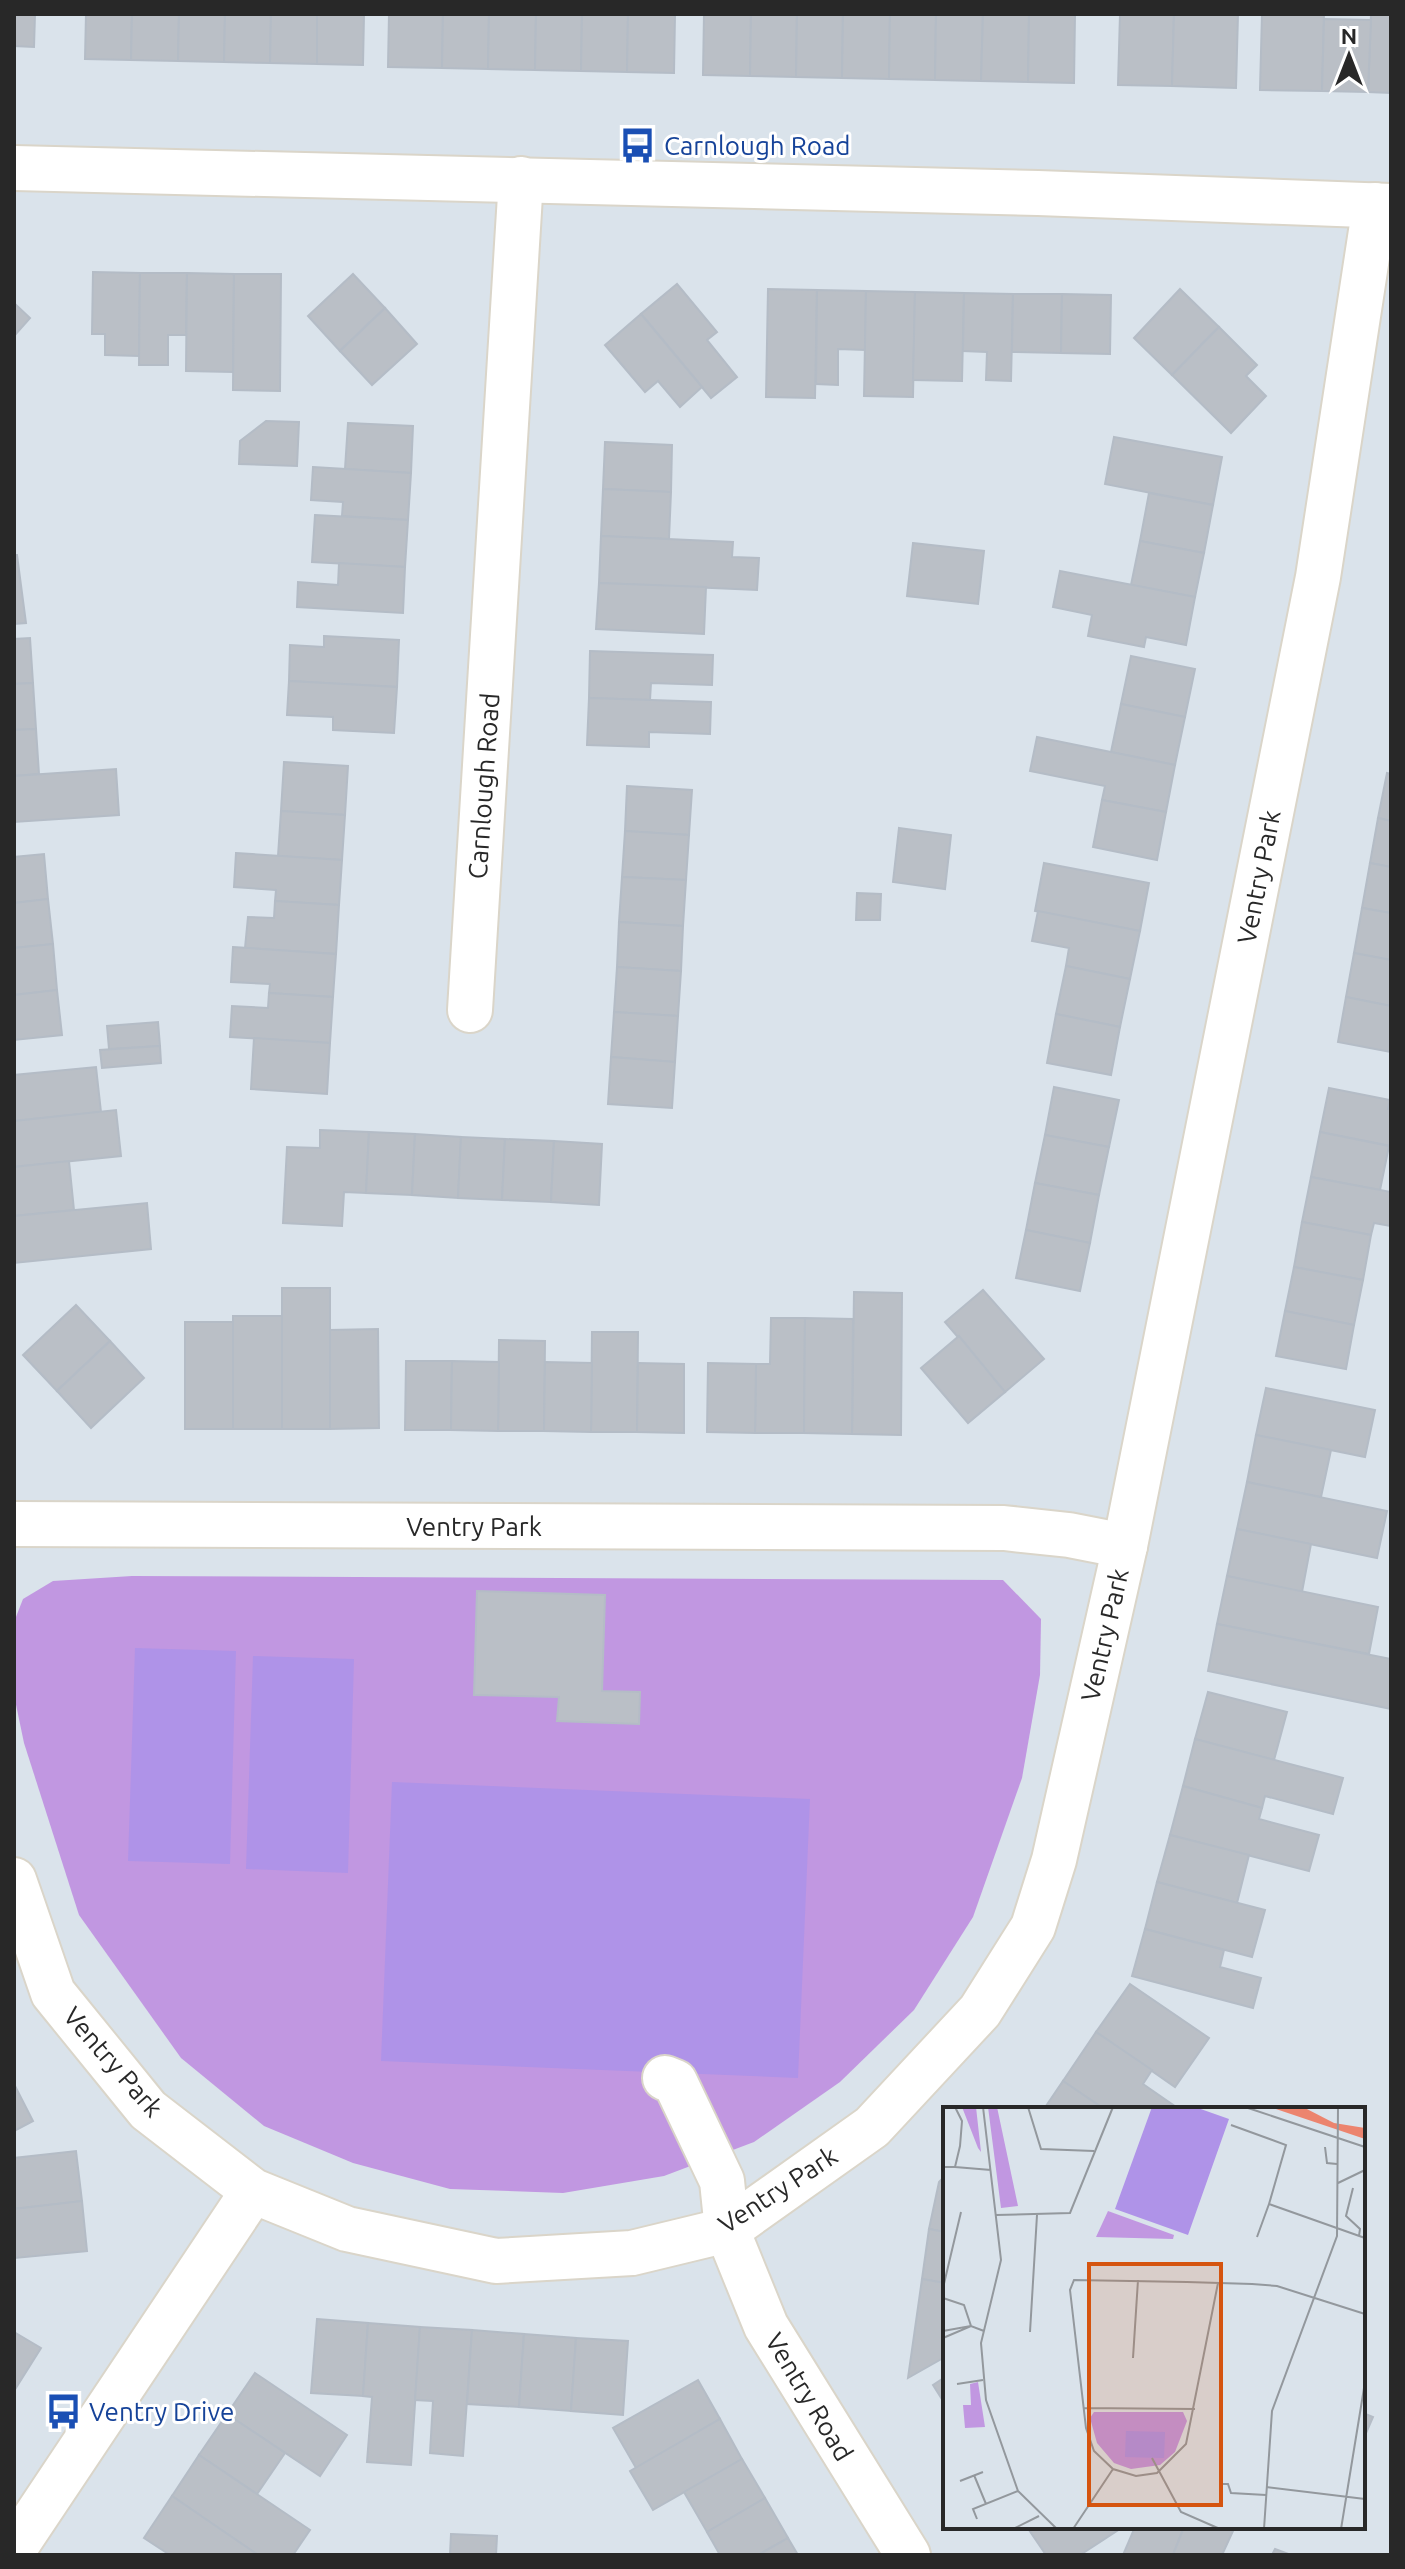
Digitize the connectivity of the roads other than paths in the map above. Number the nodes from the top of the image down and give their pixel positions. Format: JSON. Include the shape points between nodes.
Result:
{"nodes":[{"id":1,"x":14,"y":168,"type":"edge"},
{"id":2,"x":521,"y":179,"type":"junction"},
{"id":3,"x":1383,"y":206,"type":"edge"},
{"id":4,"x":470,"y":1010,"type":"dead end"},
{"id":5,"x":14,"y":1524,"type":"edge"},
{"id":6,"x":1125,"y":1546,"type":"junction"},
{"id":7,"x":14,"y":1880,"type":"edge"},
{"id":8,"x":665,"y":2078,"type":"dead end"},
{"id":9,"x":253,"y":2191,"type":"junction"},
{"id":10,"x":727,"y":2230,"type":"junction"},
{"id":11,"x":14,"y":2549,"type":"edge"},
{"id":12,"x":908,"y":2555,"type":"edge"}],
"edges":[{"from":1,"to":2,"type":"street"},
{"from":2,"to":3,"type":"street"},
{"from":2,"to":4,"type":"street","name":"Carnlough Road"},
{"from":3,"to":6,"type":"street","name":"Ventry Park","via":[[1318,577]]},
{"from":5,"to":6,"type":"street","name":"Ventry Park","via":[[1004,1528]]},
{"from":6,"to":10,"type":"street","name":"Ventry Park","via":[[1054,1860],[1033,1927],[980,2011],[872,2127]]},
{"from":7,"to":9,"type":"street","name":"Ventry Park","via":[[53,1993],[148,2110]]},
{"from":8,"to":10,"type":"street","name":"Ventry Road","via":[[675,2082],[722,2181]]},
{"from":9,"to":10,"type":"street","name":"Ventry Park","via":[[347,2229],[496,2261],[632,2253]]},
{"from":9,"to":11,"type":"street"},
{"from":10,"to":12,"type":"street","name":"Ventry Road","via":[[766,2326]]}]}
